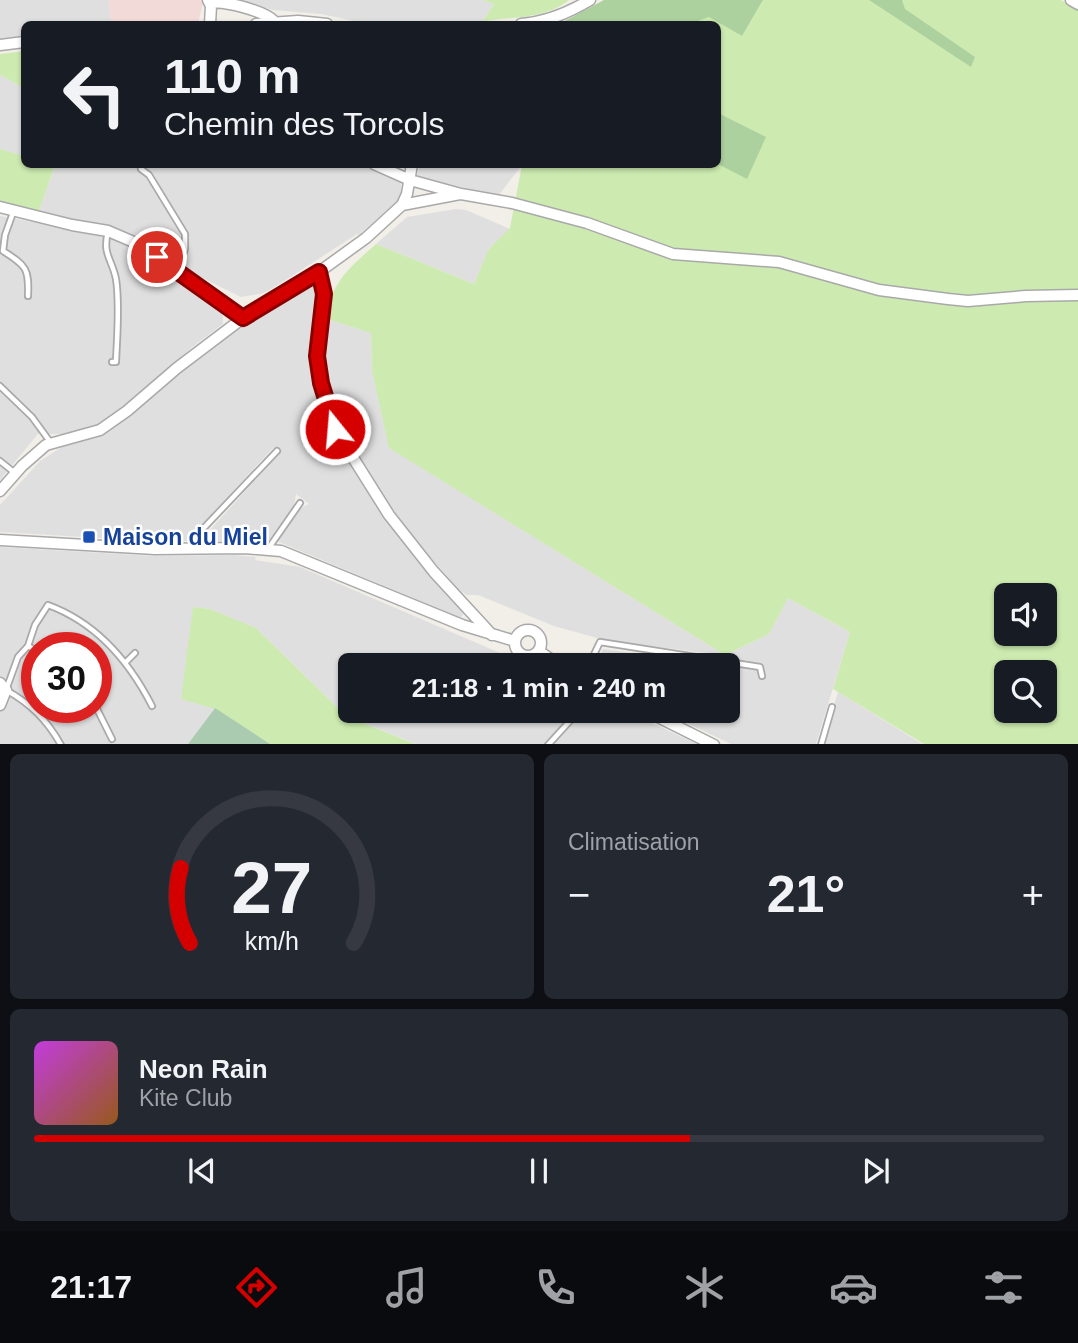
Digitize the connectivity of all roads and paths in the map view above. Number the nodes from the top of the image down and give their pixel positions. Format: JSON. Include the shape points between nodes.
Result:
{"nodes":[{"id":1,"x":590,"y":0,"type":"edge"},
{"id":2,"x":1071,"y":0,"type":"edge"},
{"id":3,"x":209,"y":1,"type":"edge"},
{"id":4,"x":227,"y":2,"type":"edge"},
{"id":5,"x":1078,"y":4,"type":"edge"},
{"id":6,"x":210,"y":21,"type":"edge"},
{"id":7,"x":274,"y":21,"type":"edge"},
{"id":8,"x":544,"y":21,"type":"edge"},
{"id":9,"x":21,"y":42,"type":"edge"},
{"id":10,"x":0,"y":45,"type":"edge"},
{"id":11,"x":383,"y":168,"type":"edge"},
{"id":12,"x":412,"y":168,"type":"edge"},
{"id":13,"x":141,"y":169,"type":"dead end"},
{"id":14,"x":410,"y":180,"type":"junction"},
{"id":15,"x":461,"y":194,"type":"junction"},
{"id":16,"x":402,"y":205,"type":"junction"},
{"id":17,"x":0,"y":207,"type":"edge"},
{"id":18,"x":14,"y":210,"type":"junction"},
{"id":19,"x":108,"y":231,"type":"junction"},
{"id":20,"x":177,"y":271,"type":"junction"},
{"id":21,"x":319,"y":272,"type":"junction"},
{"id":22,"x":1078,"y":295,"type":"edge"},
{"id":23,"x":28,"y":296,"type":"dead end"},
{"id":24,"x":243,"y":318,"type":"junction"},
{"id":25,"x":111,"y":362,"type":"dead end"},
{"id":26,"x":0,"y":386,"type":"edge"},
{"id":27,"x":52,"y":443,"type":"junction"},
{"id":28,"x":278,"y":451,"type":"dead end"},
{"id":29,"x":0,"y":461,"type":"edge"},
{"id":30,"x":16,"y":473,"type":"junction"},
{"id":31,"x":0,"y":491,"type":"edge"},
{"id":32,"x":300,"y":503,"type":"dead end"},
{"id":33,"x":0,"y":540,"type":"edge"},
{"id":34,"x":189,"y":549,"type":"junction"},
{"id":35,"x":268,"y":550,"type":"junction"},
{"id":36,"x":470,"y":611,"type":"junction"},
{"id":37,"x":462,"y":625,"type":"junction"},
{"id":38,"x":33,"y":632,"type":"edge"},
{"id":39,"x":94,"y":632,"type":"edge"},
{"id":40,"x":492,"y":635,"type":"junction"},
{"id":41,"x":515,"y":641,"type":"junction"},
{"id":42,"x":112,"y":650,"type":"edge"},
{"id":43,"x":539,"y":651,"type":"junction"},
{"id":44,"x":135,"y":653,"type":"dead end"},
{"id":45,"x":542,"y":653,"type":"edge"},
{"id":46,"x":595,"y":653,"type":"edge"},
{"id":47,"x":670,"y":653,"type":"edge"},
{"id":48,"x":21,"y":654,"type":"edge"},
{"id":49,"x":125,"y":662,"type":"junction"},
{"id":50,"x":740,"y":664,"type":"edge"},
{"id":51,"x":762,"y":676,"type":"dead end"},
{"id":52,"x":3,"y":686,"type":"edge"},
{"id":53,"x":0,"y":705,"type":"edge"},
{"id":54,"x":152,"y":706,"type":"dead end"},
{"id":55,"x":832,"y":707,"type":"dead end"},
{"id":56,"x":104,"y":723,"type":"edge"},
{"id":57,"x":568,"y":723,"type":"edge"},
{"id":58,"x":671,"y":723,"type":"edge"},
{"id":59,"x":112,"y":739,"type":"dead end"},
{"id":60,"x":61,"y":744,"type":"edge"},
{"id":61,"x":548,"y":744,"type":"edge"},
{"id":62,"x":714,"y":744,"type":"edge"},
{"id":63,"x":821,"y":744,"type":"edge"}],
"edges":[{"from":1,"to":8,"type":"street"},
{"from":2,"to":5,"type":"street"},
{"from":3,"to":4,"type":"street"},
{"from":3,"to":6,"type":"street"},
{"from":4,"to":7,"type":"street"},
{"from":9,"to":10,"type":"street"},
{"from":11,"to":14,"type":"street"},
{"from":12,"to":14,"type":"street"},
{"from":13,"to":20,"type":"lane","via":[[186,234]]},
{"from":14,"to":15,"type":"street"},
{"from":14,"to":16,"type":"street"},
{"from":15,"to":16,"type":"street"},
{"from":15,"to":22,"type":"street","via":[[512,202],[587,223],[673,254],[779,262],[879,290],[968,301]]},
{"from":16,"to":21,"type":"street"},
{"from":17,"to":18,"type":"street"},
{"from":18,"to":19,"type":"street"},
{"from":18,"to":23,"type":"lane","via":[[3,251],[29,273]]},
{"from":19,"to":20,"type":"street","via":[[136,243]]},
{"from":19,"to":25,"type":"lane","via":[[104,246],[116,279],[116,362]]},
{"from":20,"to":24,"type":"street"},
{"from":21,"to":24,"type":"street"},
{"from":21,"to":36,"type":"street","via":[[324,294],[317,356],[335,429],[389,515]]},
{"from":24,"to":27,"type":"street","via":[[100,430]]},
{"from":26,"to":27,"type":"lane"},
{"from":27,"to":30,"type":"street"},
{"from":28,"to":34,"type":"lane"},
{"from":29,"to":30,"type":"lane"},
{"from":30,"to":31,"type":"street"},
{"from":32,"to":35,"type":"lane"},
{"from":33,"to":34,"type":"street"},
{"from":34,"to":35,"type":"street"},
{"from":35,"to":37,"type":"street","via":[[281,551]]},
{"from":36,"to":37,"type":"street"},
{"from":36,"to":40,"type":"street"},
{"from":37,"to":40,"type":"street"},
{"from":38,"to":39,"type":"lane","via":[[48,605]]},
{"from":40,"to":41,"type":"street"},
{"from":41,"to":43,"type":"street","via":[[523,655]]},
{"from":41,"to":43,"type":"street","via":[[523,631],[531,630],[541,638]]},
{"from":42,"to":49,"type":"lane"},
{"from":43,"to":45,"type":"street"},
{"from":44,"to":49,"type":"lane"},
{"from":46,"to":47,"type":"lane","via":[[600,642]]},
{"from":48,"to":52,"type":"lane"},
{"from":49,"to":54,"type":"lane"},
{"from":50,"to":51,"type":"lane","via":[[760,667]]},
{"from":52,"to":53,"type":"street"},
{"from":52,"to":60,"type":"lane","via":[[41,715]]},
{"from":55,"to":63,"type":"lane"},
{"from":56,"to":59,"type":"lane"},
{"from":57,"to":61,"type":"lane"},
{"from":58,"to":62,"type":"street"}]}
